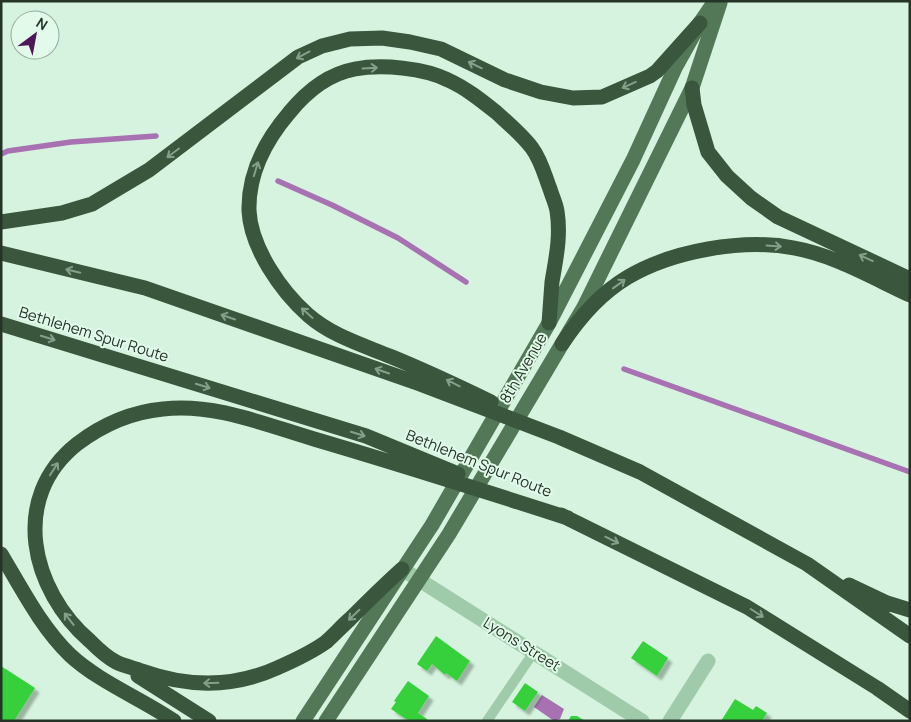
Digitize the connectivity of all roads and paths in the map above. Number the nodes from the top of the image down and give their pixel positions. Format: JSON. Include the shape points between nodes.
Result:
{"nodes":[{"id":1,"x":715,"y":1,"type":"edge"},
{"id":2,"x":721,"y":1,"type":"edge"},
{"id":3,"x":700,"y":22,"type":"joint"},
{"id":4,"x":672,"y":62,"type":"junction"},
{"id":5,"x":693,"y":83,"type":"junction"},
{"id":6,"x":1,"y":222,"type":"edge"},
{"id":7,"x":1,"y":253,"type":"edge"},
{"id":8,"x":910,"y":279,"type":"edge"},
{"id":9,"x":910,"y":295,"type":"edge"},
{"id":10,"x":549,"y":323,"type":"junction"},
{"id":11,"x":1,"y":324,"type":"edge"},
{"id":12,"x":562,"y":344,"type":"junction"},
{"id":13,"x":559,"y":437,"type":"junction"},
{"id":14,"x":568,"y":518,"type":"junction"},
{"id":15,"x":1,"y":554,"type":"edge"},
{"id":16,"x":807,"y":564,"type":"junction"},
{"id":17,"x":402,"y":569,"type":"junction"},
{"id":18,"x":420,"y":580,"type":"junction"},
{"id":19,"x":910,"y":610,"type":"edge"},
{"id":20,"x":910,"y":636,"type":"edge"},
{"id":21,"x":534,"y":652,"type":"junction"},
{"id":22,"x":708,"y":660,"type":"dead end"},
{"id":23,"x":116,"y":662,"type":"junction"},
{"id":24,"x":910,"y":711,"type":"edge"},
{"id":25,"x":174,"y":721,"type":"edge"},
{"id":26,"x":209,"y":721,"type":"edge"},
{"id":27,"x":303,"y":721,"type":"edge"},
{"id":28,"x":326,"y":721,"type":"edge"},
{"id":29,"x":487,"y":721,"type":"edge"},
{"id":30,"x":642,"y":721,"type":"edge"},
{"id":31,"x":670,"y":721,"type":"edge"}],
"edges":[{"from":1,"to":3,"type":"main road"},
{"from":2,"to":5,"type":"main road","name":"8th Avenue"},
{"from":3,"to":4,"type":"highway"},
{"from":4,"to":6,"type":"highway","one_way":true,"via":[[650,76],[602,97],[573,98],[541,92],[506,80],[441,49],[410,42],[358,39],[322,46],[298,57],[149,170],[92,204],[62,214]]},
{"from":4,"to":10,"type":"main road","name":"8th Avenue","via":[[633,160]]},
{"from":8,"to":5,"type":"highway","one_way":true,"via":[[778,217],[751,198],[727,176],[708,152],[694,105]]},
{"from":5,"to":12,"type":"main road","name":"8th Avenue","via":[[584,307]]},
{"from":13,"to":7,"type":"highway","one_way":true,"via":[[420,384],[145,288]]},
{"from":12,"to":9,"type":"highway","one_way":true,"via":[[601,296],[628,277],[676,257],[736,245],[794,248],[828,258]]},
{"from":13,"to":10,"type":"highway","one_way":true,"via":[[446,380],[331,332],[308,315],[275,278],[255,237],[249,212],[252,185],[268,140],[309,91],[355,69],[403,68],[426,73],[448,80],[483,101],[532,148],[557,209],[558,251]]},
{"from":10,"to":17,"type":"main road","name":"8th Avenue","via":[[432,525]]},
{"from":11,"to":14,"type":"highway","name":"Bethlehem Spur Route","one_way":true,"via":[[366,436]]},
{"from":12,"to":18,"type":"main road","name":"8th Avenue"},
{"from":13,"to":16,"type":"highway","via":[[640,472]]},
{"from":23,"to":14,"type":"highway","one_way":true,"via":[[79,632],[56,602],[38,562],[35,522],[43,490],[66,454],[100,428],[120,419],[163,409],[222,412]]},
{"from":14,"to":24,"type":"highway","name":"Bethlehem Spur Route","one_way":true,"via":[[747,607]]},
{"from":15,"to":25,"type":"highway","via":[[41,621],[71,656]]},
{"from":16,"to":19,"type":"highway","via":[[887,603]]},
{"from":16,"to":20,"type":"highway"},
{"from":17,"to":18,"type":"street","name":"Lyons Street"},
{"from":17,"to":23,"type":"highway","one_way":true,"via":[[326,642],[277,668],[252,677],[205,684],[185,682]]},
{"from":17,"to":27,"type":"main road","name":"8th Avenue"},
{"from":18,"to":21,"type":"street","name":"Lyons Street"},
{"from":18,"to":28,"type":"main road","name":"8th Avenue"},
{"from":21,"to":29,"type":"lane"},
{"from":21,"to":30,"type":"street","name":"Lyons Street"},
{"from":22,"to":31,"type":"street"},
{"from":23,"to":26,"type":"highway"}]}
